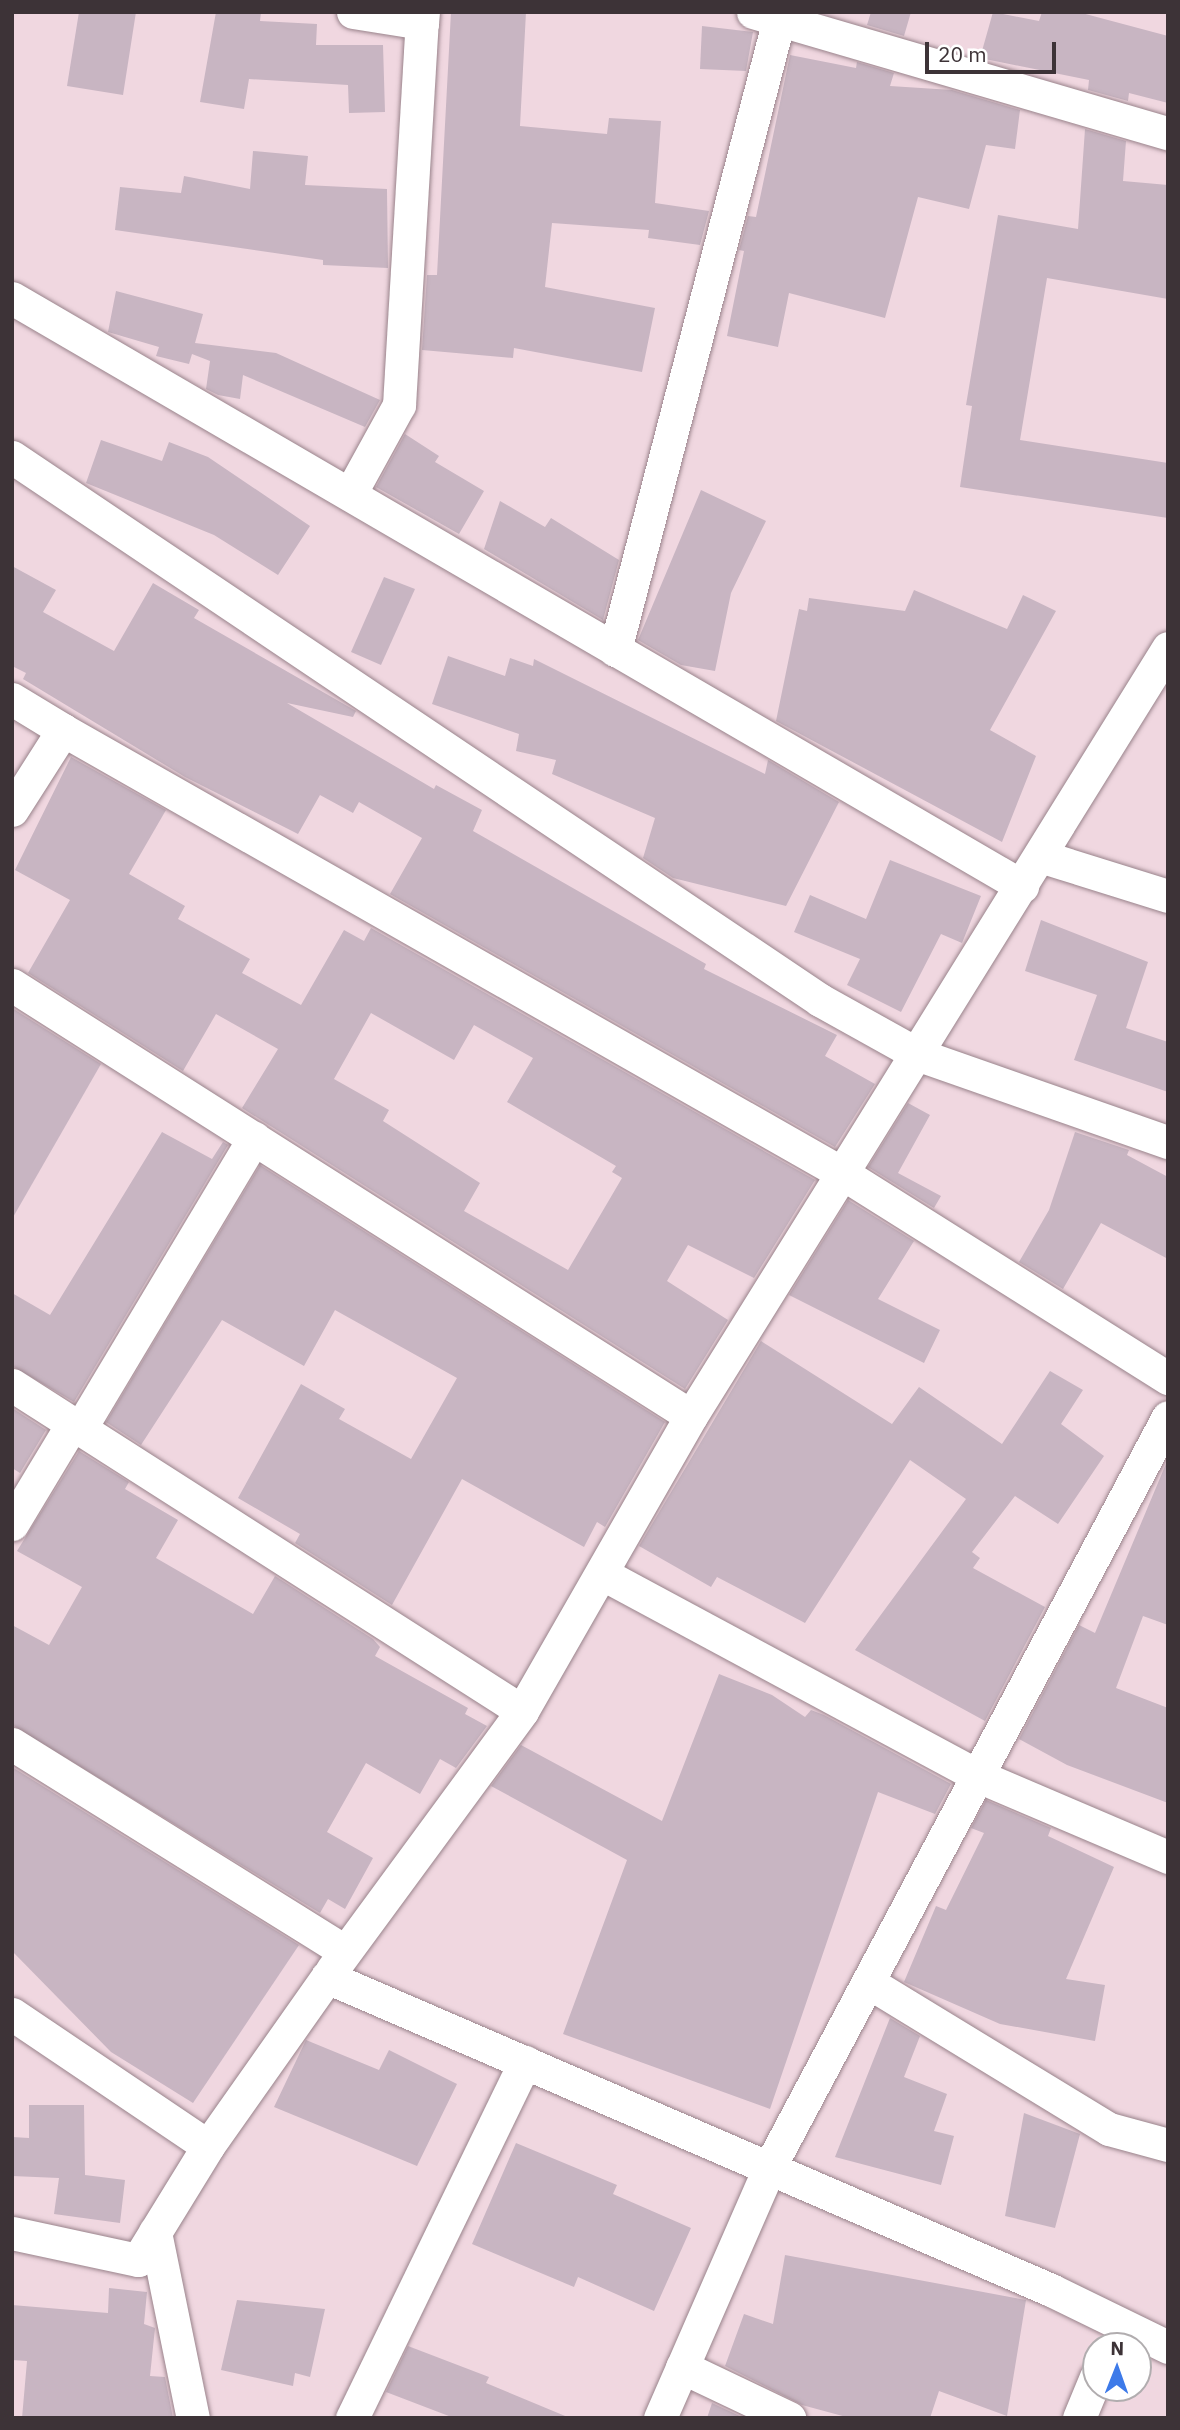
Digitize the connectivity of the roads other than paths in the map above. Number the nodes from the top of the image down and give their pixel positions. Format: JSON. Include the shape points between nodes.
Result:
{"nodes":[{"id":1,"x":353,"y":12,"type":"edge"},
{"id":2,"x":766,"y":16,"type":"edge"},
{"id":3,"x":423,"y":17,"type":"edge"},
{"id":4,"x":1168,"y":132,"type":"edge"},
{"id":5,"x":12,"y":298,"type":"edge"},
{"id":6,"x":12,"y":457,"type":"edge"},
{"id":7,"x":350,"y":494,"type":"junction"},
{"id":8,"x":1168,"y":648,"type":"edge"},
{"id":9,"x":615,"y":650,"type":"junction"},
{"id":10,"x":12,"y":699,"type":"edge"},
{"id":11,"x":63,"y":730,"type":"junction"},
{"id":12,"x":12,"y":810,"type":"edge"},
{"id":13,"x":1040,"y":856,"type":"junction"},
{"id":14,"x":1022,"y":886,"type":"junction"},
{"id":15,"x":1168,"y":897,"type":"edge"},
{"id":16,"x":12,"y":985,"type":"edge"},
{"id":17,"x":919,"y":1055,"type":"junction"},
{"id":18,"x":254,"y":1138,"type":"junction"},
{"id":19,"x":1168,"y":1142,"type":"edge"},
{"id":20,"x":842,"y":1173,"type":"junction"},
{"id":21,"x":1168,"y":1378,"type":"edge"},
{"id":22,"x":12,"y":1385,"type":"edge"},
{"id":23,"x":691,"y":1416,"type":"junction"},
{"id":24,"x":1168,"y":1417,"type":"edge"},
{"id":25,"x":77,"y":1425,"type":"junction"},
{"id":26,"x":12,"y":1524,"type":"edge"},
{"id":27,"x":603,"y":1574,"type":"junction"},
{"id":28,"x":522,"y":1712,"type":"junction"},
{"id":29,"x":12,"y":1744,"type":"edge"},
{"id":30,"x":978,"y":1776,"type":"junction"},
{"id":31,"x":1168,"y":1857,"type":"edge"},
{"id":32,"x":336,"y":1964,"type":"junction"},
{"id":33,"x":868,"y":1982,"type":"junction"},
{"id":34,"x":12,"y":2014,"type":"edge"},
{"id":35,"x":525,"y":2062,"type":"junction"},
{"id":36,"x":1168,"y":2145,"type":"edge"},
{"id":37,"x":208,"y":2146,"type":"junction"},
{"id":38,"x":769,"y":2168,"type":"junction"},
{"id":39,"x":155,"y":2232,"type":"junction"},
{"id":40,"x":12,"y":2233,"type":"edge"},
{"id":41,"x":1108,"y":2332,"type":"edge"},
{"id":42,"x":682,"y":2367,"type":"junction"},
{"id":43,"x":192,"y":2418,"type":"edge"},
{"id":44,"x":352,"y":2418,"type":"edge"},
{"id":45,"x":660,"y":2418,"type":"edge"},
{"id":46,"x":789,"y":2418,"type":"edge"}],
"edges":[{"from":1,"to":3,"type":"street"},
{"from":2,"to":4,"type":"street"},
{"from":2,"to":9,"type":"street"},
{"from":3,"to":7,"type":"street","via":[[399,405]]},
{"from":5,"to":7,"type":"street"},
{"from":6,"to":17,"type":"street","via":[[820,1000]]},
{"from":7,"to":9,"type":"street"},
{"from":8,"to":13,"type":"street"},
{"from":9,"to":14,"type":"street"},
{"from":10,"to":11,"type":"street"},
{"from":11,"to":12,"type":"street"},
{"from":11,"to":20,"type":"street"},
{"from":13,"to":14,"type":"street"},
{"from":13,"to":15,"type":"street"},
{"from":14,"to":17,"type":"street"},
{"from":16,"to":18,"type":"street"},
{"from":17,"to":19,"type":"street"},
{"from":17,"to":20,"type":"street"},
{"from":18,"to":23,"type":"street"},
{"from":18,"to":25,"type":"street"},
{"from":20,"to":21,"type":"street"},
{"from":20,"to":23,"type":"street"},
{"from":22,"to":25,"type":"street"},
{"from":23,"to":27,"type":"street"},
{"from":24,"to":30,"type":"street"},
{"from":25,"to":26,"type":"street"},
{"from":25,"to":28,"type":"street"},
{"from":27,"to":28,"type":"street"},
{"from":27,"to":30,"type":"street"},
{"from":28,"to":32,"type":"street"},
{"from":29,"to":32,"type":"street"},
{"from":30,"to":31,"type":"street"},
{"from":30,"to":33,"type":"street"},
{"from":32,"to":35,"type":"street"},
{"from":32,"to":37,"type":"street"},
{"from":33,"to":36,"type":"street","via":[[1109,2129]]},
{"from":33,"to":38,"type":"street"},
{"from":34,"to":37,"type":"street"},
{"from":35,"to":38,"type":"street"},
{"from":35,"to":44,"type":"street"},
{"from":37,"to":39,"type":"street"},
{"from":38,"to":41,"type":"street"},
{"from":38,"to":42,"type":"street"},
{"from":39,"to":40,"type":"street","via":[[138,2260]]},
{"from":39,"to":43,"type":"street"},
{"from":42,"to":45,"type":"street"},
{"from":42,"to":46,"type":"street"}]}
